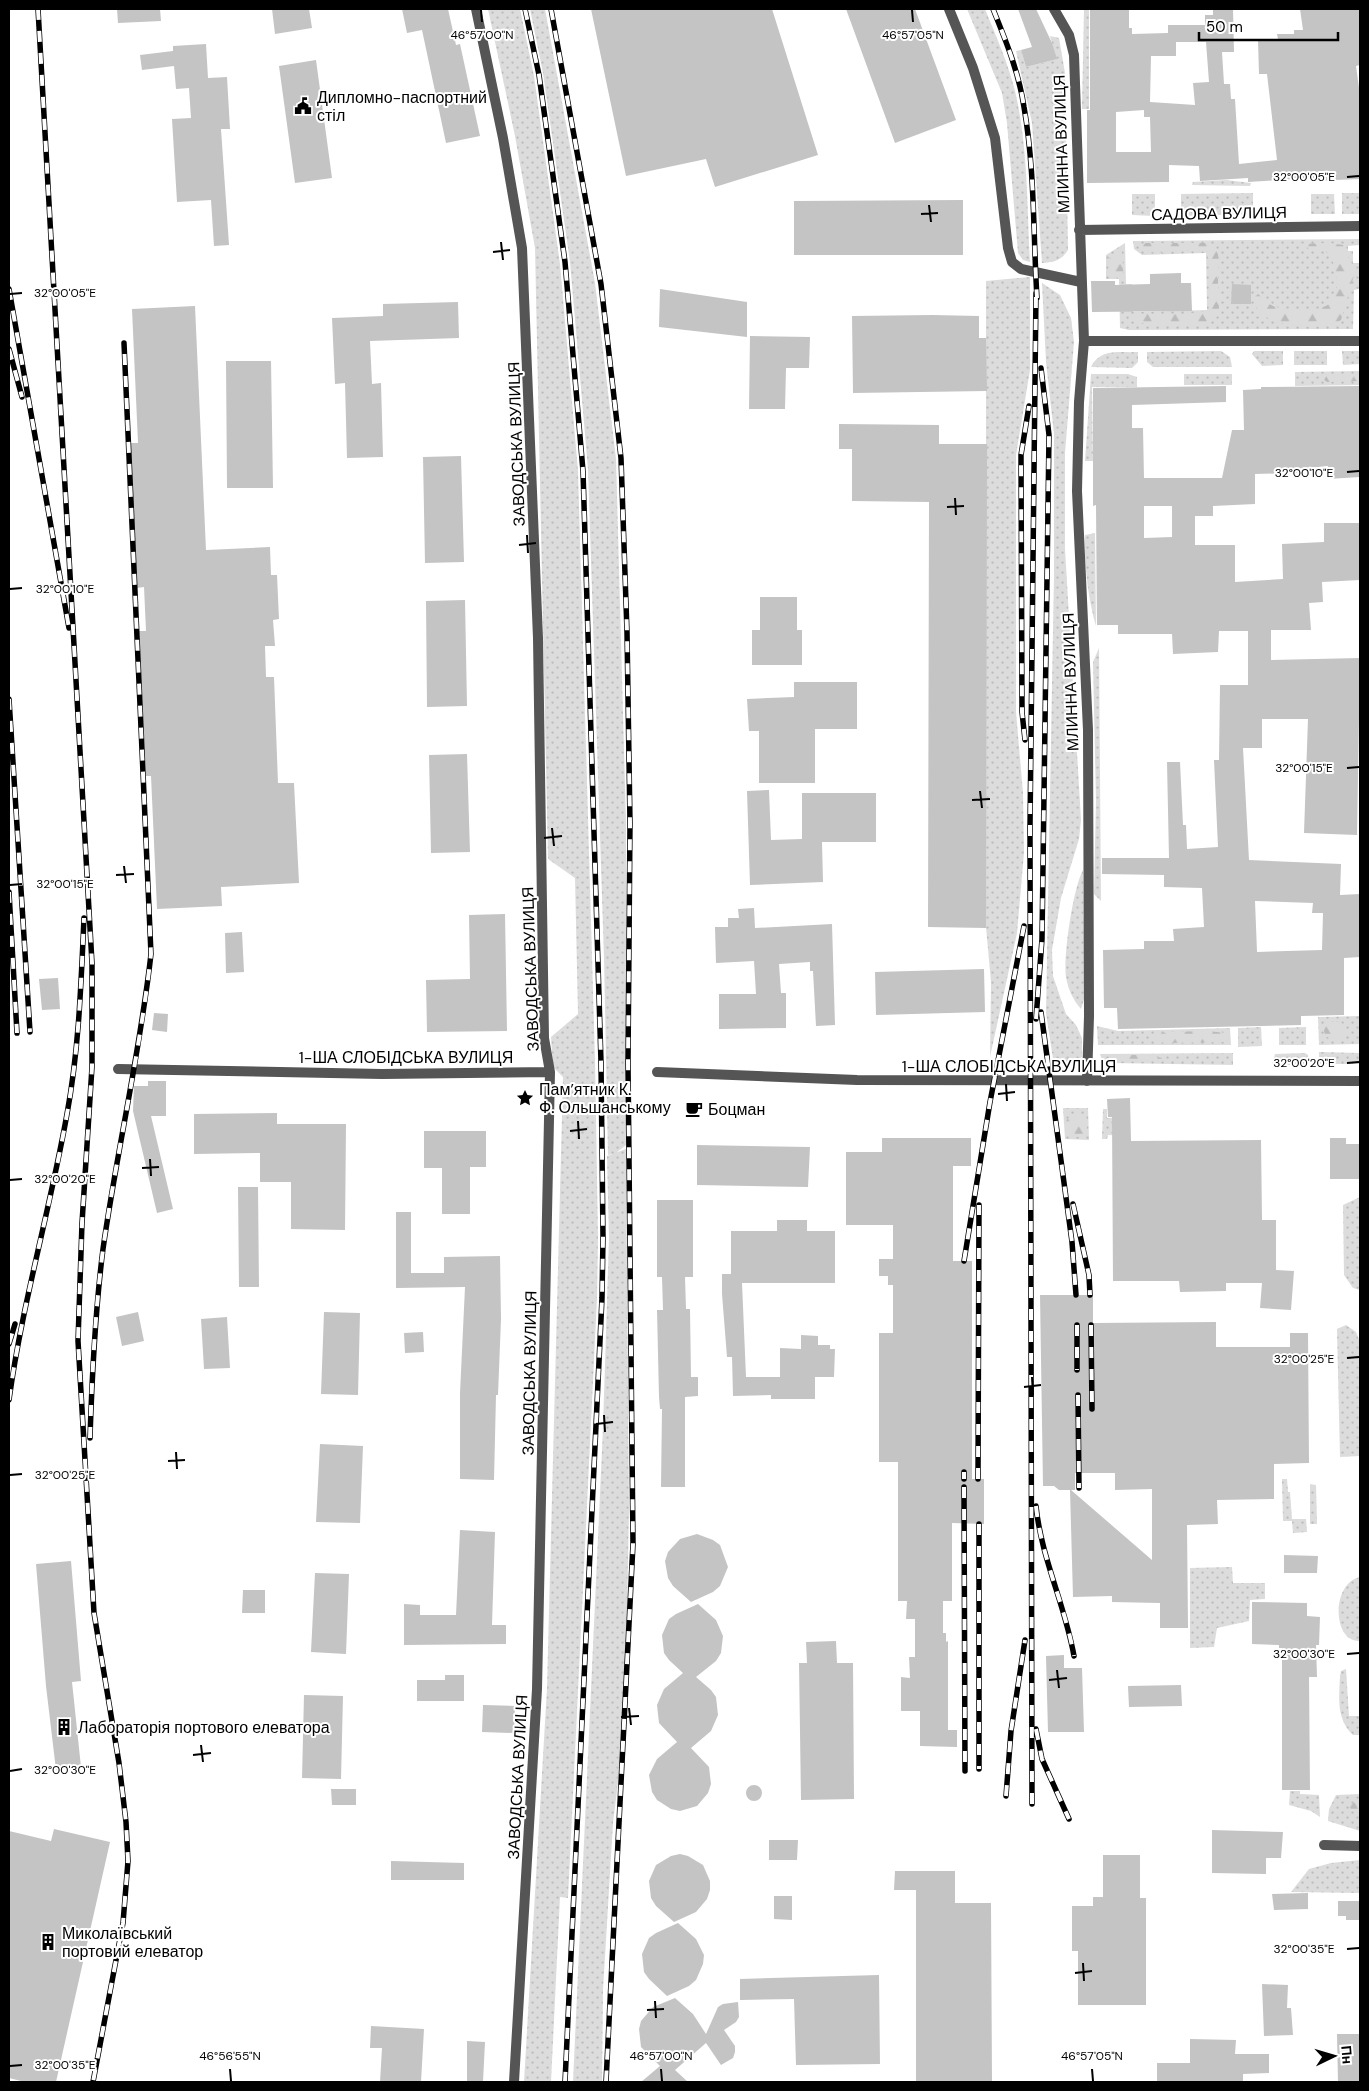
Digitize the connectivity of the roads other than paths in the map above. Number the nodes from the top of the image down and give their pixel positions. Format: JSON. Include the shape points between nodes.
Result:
{"nodes":[{"id":1,"x":476,"y":9,"type":"edge"},
{"id":2,"x":949,"y":9,"type":"edge"},
{"id":3,"x":1054,"y":9,"type":"edge"},
{"id":4,"x":1360,"y":226,"type":"edge"},
{"id":5,"x":1079,"y":230,"type":"junction"},
{"id":6,"x":1081,"y":282,"type":"junction"},
{"id":7,"x":1360,"y":340,"type":"edge"},
{"id":8,"x":1084,"y":341,"type":"junction"},
{"id":9,"x":118,"y":1069,"type":"dead end"},
{"id":10,"x":550,"y":1072,"type":"junction"},
{"id":11,"x":657,"y":1072,"type":"dead end"},
{"id":12,"x":1087,"y":1081,"type":"junction"},
{"id":13,"x":1360,"y":1081,"type":"edge"},
{"id":14,"x":1324,"y":1845,"type":"dead end"},
{"id":15,"x":1360,"y":1846,"type":"edge"},
{"id":16,"x":514,"y":2082,"type":"edge"}],
"edges":[{"from":1,"to":10,"type":"street","name":"ЗАВОДСЬКА ВУЛИЦЯ","via":[[522,248],[538,638],[544,1038]]},
{"from":2,"to":6,"type":"street","via":[[973,68],[995,138],[1012,262],[1021,269]]},
{"from":3,"to":5,"type":"street","name":"МЛИННА ВУЛИЦЯ","via":[[1069,35],[1074,55]]},
{"from":4,"to":5,"type":"street","name":"САДОВА ВУЛИЦЯ"},
{"from":5,"to":6,"type":"street","name":"МЛИННА ВУЛИЦЯ"},
{"from":6,"to":8,"type":"street","name":"МЛИННА ВУЛИЦЯ"},
{"from":7,"to":8,"type":"street"},
{"from":8,"to":12,"type":"street","name":"МЛИННА ВУЛИЦЯ","via":[[1077,491],[1088,730]]},
{"from":9,"to":10,"type":"street","name":"1-ША СЛОБІДСЬКА ВУЛИЦЯ","via":[[382,1074]]},
{"from":10,"to":16,"type":"street","name":"ЗАВОДСЬКА ВУЛИЦЯ","via":[[537,1689]]},
{"from":11,"to":12,"type":"street","name":"1-ША СЛОБІДСЬКА ВУЛИЦЯ","via":[[857,1080]]},
{"from":12,"to":13,"type":"street","name":"1-ША СЛОБІДСЬКА ВУЛИЦЯ"},
{"from":14,"to":15,"type":"street"}]}
